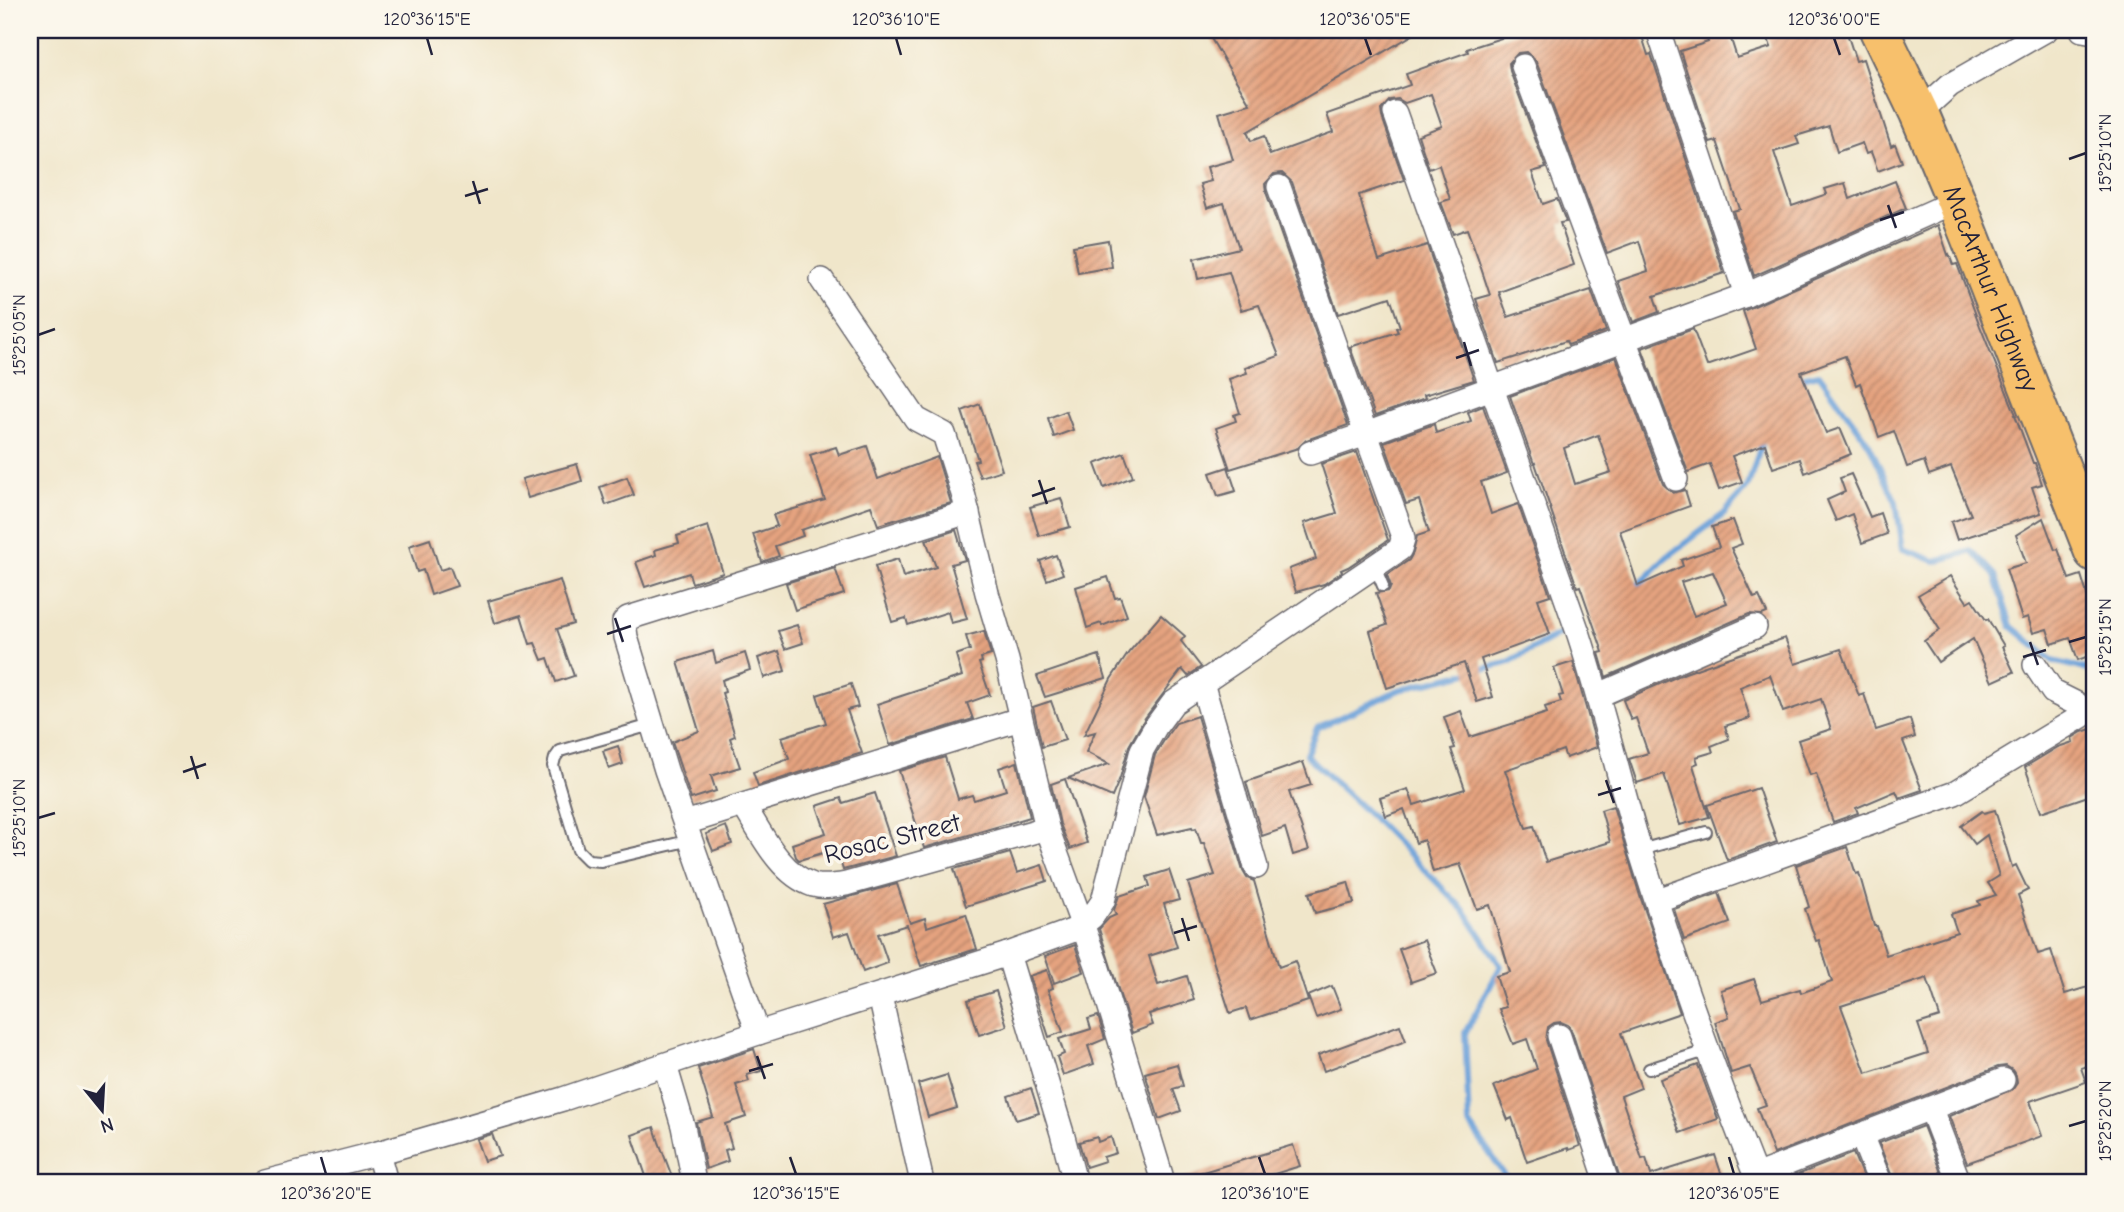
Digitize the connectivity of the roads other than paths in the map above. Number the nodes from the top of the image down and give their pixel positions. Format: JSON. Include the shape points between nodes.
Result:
{"nodes":[{"id":1,"x":1658,"y":30,"type":"edge"},
{"id":2,"x":1879,"y":30,"type":"edge"},
{"id":3,"x":2046,"y":30,"type":"edge"},
{"id":4,"x":2082,"y":30,"type":"edge"},
{"id":5,"x":2094,"y":32,"type":"edge"},
{"id":6,"x":1523,"y":66,"type":"dead end"},
{"id":7,"x":1919,"y":113,"type":"junction"},
{"id":8,"x":1395,"y":114,"type":"dead end"},
{"id":9,"x":1279,"y":187,"type":"dead end"},
{"id":10,"x":1956,"y":201,"type":"junction"},
{"id":11,"x":822,"y":280,"type":"dead end"},
{"id":12,"x":1746,"y":295,"type":"junction"},
{"id":13,"x":1623,"y":339,"type":"junction"},
{"id":14,"x":1492,"y":387,"type":"junction"},
{"id":15,"x":1366,"y":434,"type":"junction"},
{"id":16,"x":1310,"y":453,"type":"dead end"},
{"id":17,"x":1676,"y":479,"type":"dead end"},
{"id":18,"x":968,"y":512,"type":"junction"},
{"id":19,"x":2094,"y":552,"type":"edge"},
{"id":20,"x":1755,"y":627,"type":"dead end"},
{"id":21,"x":2035,"y":665,"type":"dead end"},
{"id":22,"x":1202,"y":683,"type":"junction"},
{"id":23,"x":1599,"y":695,"type":"junction"},
{"id":24,"x":1020,"y":719,"type":"junction"},
{"id":25,"x":651,"y":725,"type":"junction"},
{"id":26,"x":744,"y":806,"type":"junction"},
{"id":27,"x":1047,"y":828,"type":"junction"},
{"id":28,"x":688,"y":831,"type":"junction"},
{"id":29,"x":1706,"y":832,"type":"dead end"},
{"id":30,"x":1640,"y":850,"type":"junction"},
{"id":31,"x":1256,"y":867,"type":"dead end"},
{"id":32,"x":1658,"y":900,"type":"junction"},
{"id":33,"x":1083,"y":925,"type":"junction"},
{"id":34,"x":1008,"y":954,"type":"junction"},
{"id":35,"x":880,"y":996,"type":"junction"},
{"id":36,"x":758,"y":1033,"type":"junction"},
{"id":37,"x":1559,"y":1036,"type":"dead end"},
{"id":38,"x":1709,"y":1050,"type":"junction"},
{"id":39,"x":665,"y":1065,"type":"junction"},
{"id":40,"x":1650,"y":1069,"type":"dead end"},
{"id":41,"x":2003,"y":1080,"type":"dead end"},
{"id":42,"x":1931,"y":1108,"type":"junction"},
{"id":43,"x":1861,"y":1135,"type":"junction"},
{"id":44,"x":378,"y":1153,"type":"junction"},
{"id":45,"x":1161,"y":1175,"type":"dead end"},
{"id":46,"x":1757,"y":1179,"type":"edge"},
{"id":47,"x":265,"y":1182,"type":"edge"},
{"id":48,"x":386,"y":1182,"type":"edge"},
{"id":49,"x":694,"y":1182,"type":"edge"},
{"id":50,"x":922,"y":1182,"type":"edge"},
{"id":51,"x":1075,"y":1182,"type":"edge"},
{"id":52,"x":1607,"y":1182,"type":"edge"},
{"id":53,"x":1880,"y":1182,"type":"edge"},
{"id":54,"x":1959,"y":1182,"type":"edge"}],
"edges":[{"from":1,"to":12,"type":"street"},
{"from":2,"to":7,"type":"highway","name":"MacArthur Highway"},
{"from":3,"to":7,"type":"street","via":[[1950,85]]},
{"from":4,"to":5,"type":"street"},
{"from":6,"to":13,"type":"street"},
{"from":7,"to":10,"type":"highway","name":"MacArthur Highway"},
{"from":8,"to":14,"type":"street"},
{"from":9,"to":15,"type":"street"},
{"from":10,"to":12,"type":"street"},
{"from":10,"to":19,"type":"highway","name":"MacArthur Highway"},
{"from":11,"to":18,"type":"street","via":[[916,419],[944,434]]},
{"from":12,"to":13,"type":"street"},
{"from":13,"to":14,"type":"street"},
{"from":13,"to":17,"type":"street"},
{"from":14,"to":15,"type":"street"},
{"from":14,"to":23,"type":"street"},
{"from":15,"to":16,"type":"street"},
{"from":15,"to":22,"type":"street","via":[[1403,539],[1396,553],[1379,576]]},
{"from":18,"to":24,"type":"street"},
{"from":18,"to":25,"type":"street","via":[[628,618],[624,622],[626,637]]},
{"from":20,"to":23,"type":"street"},
{"from":21,"to":32,"type":"street","via":[[2053,692],[2077,704],[2082,716],[1955,793]]},
{"from":22,"to":31,"type":"street"},
{"from":22,"to":33,"type":"street","via":[[1173,703],[1142,750],[1108,888]]},
{"from":23,"to":30,"type":"street"},
{"from":24,"to":26,"type":"street"},
{"from":24,"to":27,"type":"street"},
{"from":25,"to":28,"type":"street"},
{"from":25,"to":28,"type":"lane","via":[[560,751],[555,758],[553,766],[578,850],[588,860],[600,861]]},
{"from":26,"to":27,"type":"street","name":"Rosac Street","via":[[789,869],[821,886],[846,884]]},
{"from":26,"to":28,"type":"street"},
{"from":27,"to":33,"type":"street"},
{"from":28,"to":36,"type":"street"},
{"from":29,"to":30,"type":"lane"},
{"from":30,"to":32,"type":"street"},
{"from":32,"to":38,"type":"street"},
{"from":33,"to":34,"type":"street"},
{"from":33,"to":45,"type":"street"},
{"from":34,"to":35,"type":"street"},
{"from":34,"to":51,"type":"street"},
{"from":35,"to":36,"type":"street"},
{"from":35,"to":50,"type":"street"},
{"from":36,"to":39,"type":"street"},
{"from":37,"to":52,"type":"street"},
{"from":38,"to":40,"type":"lane"},
{"from":38,"to":46,"type":"street"},
{"from":39,"to":44,"type":"street"},
{"from":39,"to":49,"type":"street"},
{"from":41,"to":42,"type":"street"},
{"from":42,"to":43,"type":"street"},
{"from":42,"to":54,"type":"street"},
{"from":43,"to":46,"type":"street"},
{"from":43,"to":53,"type":"street"},
{"from":44,"to":47,"type":"street"},
{"from":44,"to":48,"type":"street"}]}
